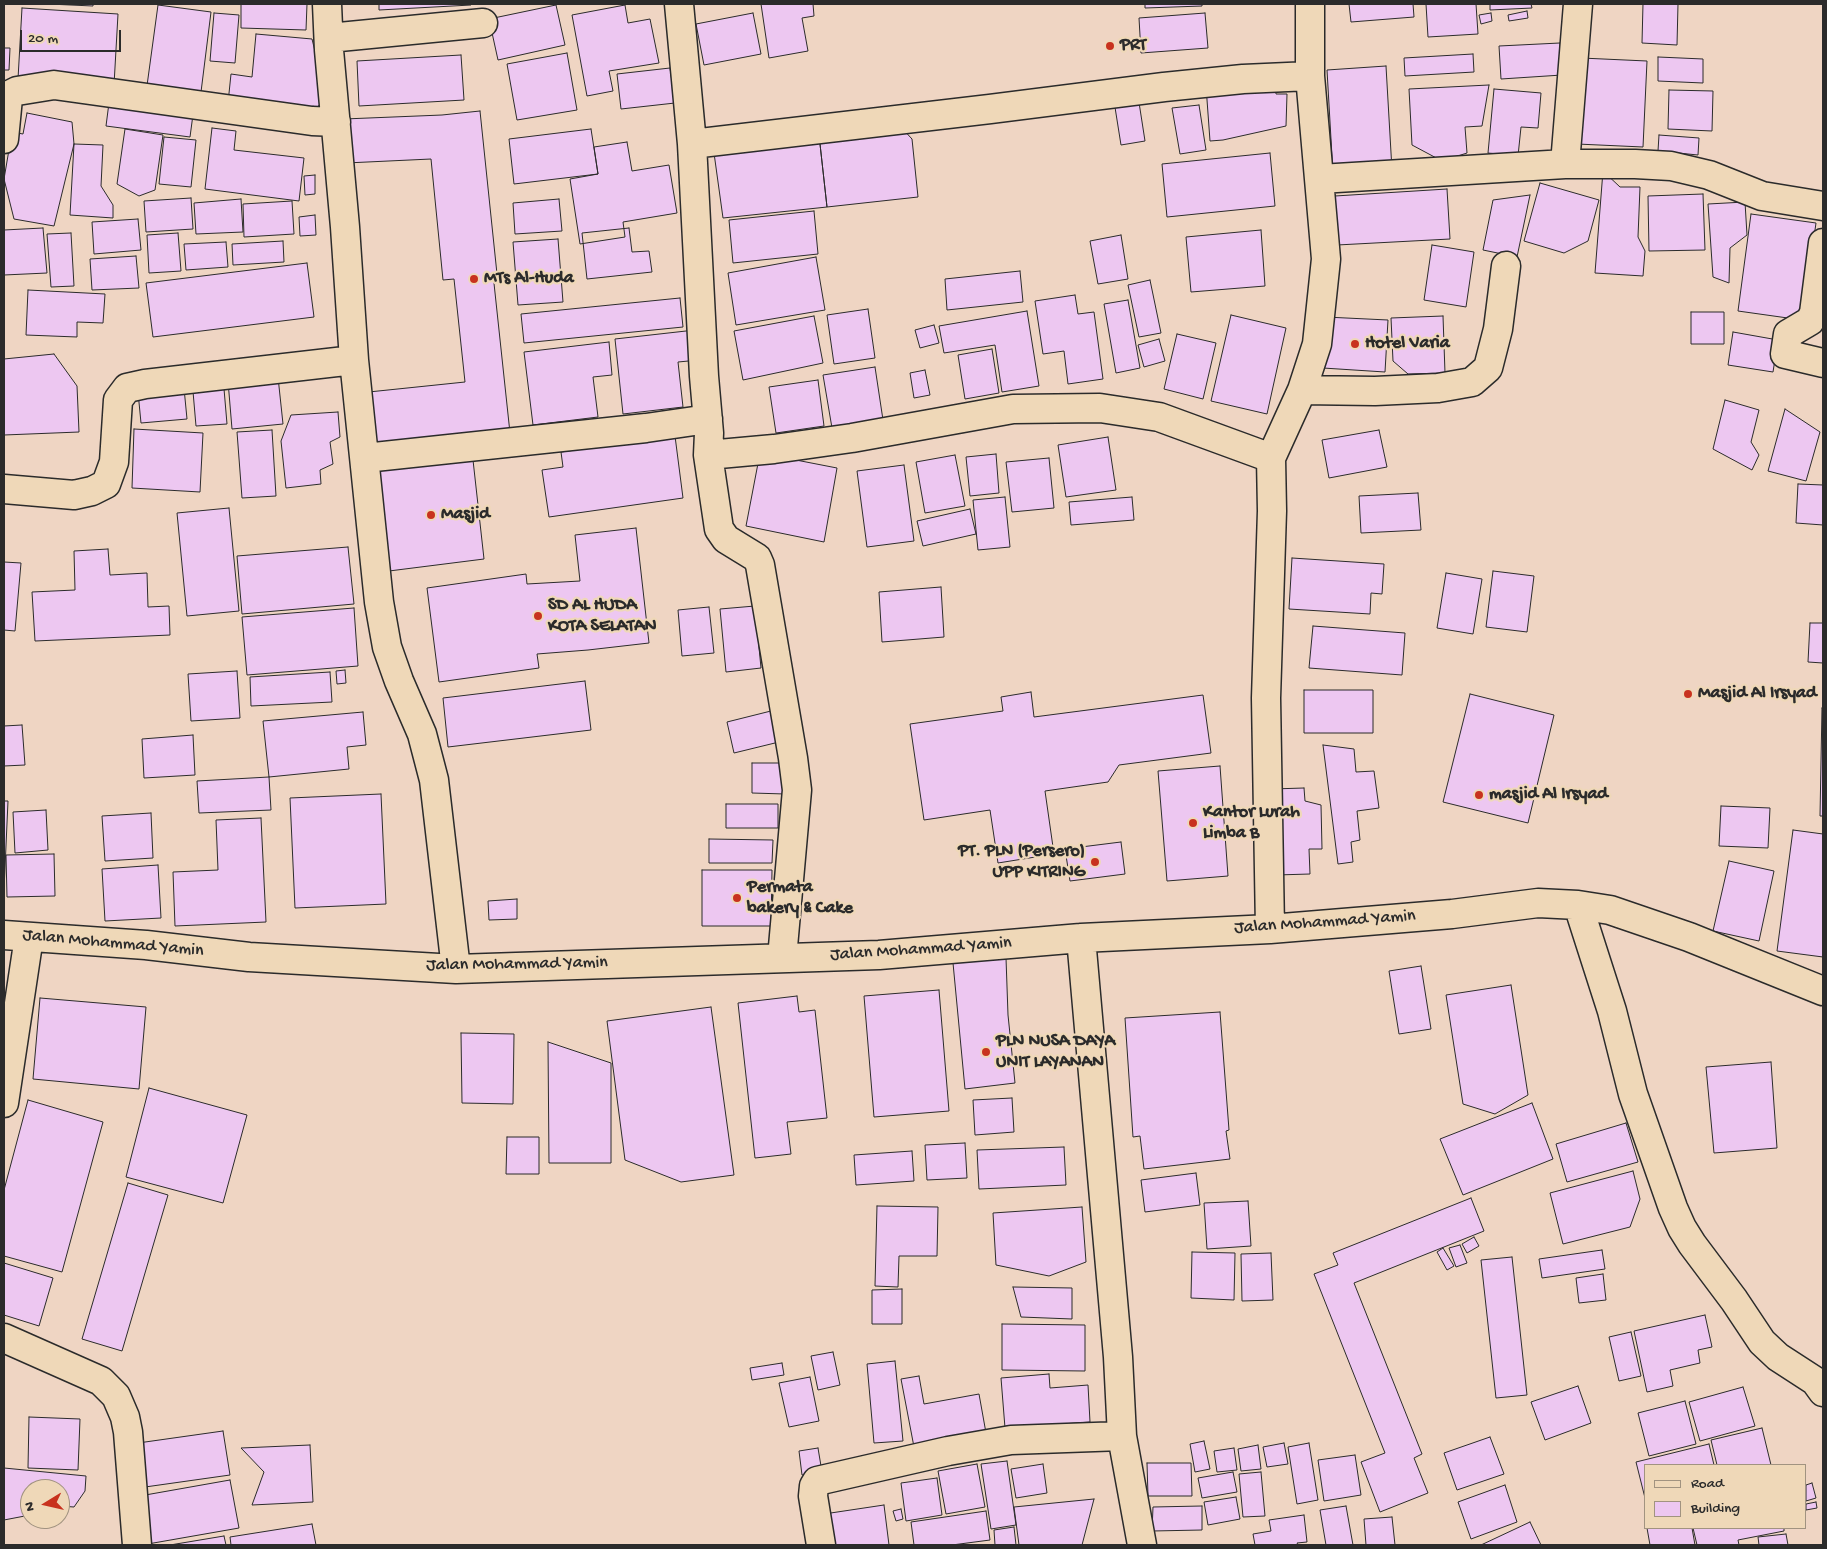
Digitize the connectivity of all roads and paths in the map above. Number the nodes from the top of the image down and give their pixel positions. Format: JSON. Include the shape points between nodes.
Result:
{"nodes":[{"id":1,"x":327,"y":4,"type":"edge"},
{"id":2,"x":679,"y":4,"type":"edge"},
{"id":3,"x":1310,"y":4,"type":"edge"},
{"id":4,"x":1578,"y":4,"type":"edge"},
{"id":5,"x":483,"y":23,"type":"dead end"},
{"id":6,"x":329,"y":38,"type":"junction"},
{"id":7,"x":1310,"y":76,"type":"junction"},
{"id":8,"x":336,"y":122,"type":"junction"},
{"id":9,"x":4,"y":139,"type":"edge"},
{"id":10,"x":692,"y":144,"type":"junction"},
{"id":11,"x":1565,"y":164,"type":"junction"},
{"id":12,"x":1320,"y":179,"type":"junction"},
{"id":13,"x":1823,"y":206,"type":"edge"},
{"id":14,"x":1823,"y":243,"type":"edge"},
{"id":15,"x":1506,"y":266,"type":"dead end"},
{"id":16,"x":354,"y":360,"type":"junction"},
{"id":17,"x":1823,"y":363,"type":"edge"},
{"id":18,"x":1302,"y":390,"type":"junction"},
{"id":19,"x":708,"y":419,"type":"junction"},
{"id":20,"x":708,"y":455,"type":"junction"},
{"id":21,"x":365,"y":458,"type":"junction"},
{"id":22,"x":1270,"y":458,"type":"junction"},
{"id":23,"x":4,"y":489,"type":"edge"},
{"id":24,"x":1578,"y":905,"type":"junction"},
{"id":25,"x":1270,"y":929,"type":"junction"},
{"id":26,"x":16,"y":936,"type":"edge"},
{"id":27,"x":1081,"y":938,"type":"junction"},
{"id":28,"x":782,"y":958,"type":"junction"},
{"id":29,"x":456,"y":969,"type":"junction"},
{"id":30,"x":1823,"y":991,"type":"edge"},
{"id":31,"x":4,"y":1103,"type":"edge"},
{"id":32,"x":4,"y":1338,"type":"edge"},
{"id":33,"x":1823,"y":1392,"type":"edge"},
{"id":34,"x":1122,"y":1436,"type":"junction"},
{"id":35,"x":137,"y":1545,"type":"edge"},
{"id":36,"x":821,"y":1545,"type":"edge"},
{"id":37,"x":1142,"y":1545,"type":"edge"}],
"edges":[{"from":1,"to":6,"type":"street"},
{"from":2,"to":10,"type":"street"},
{"from":3,"to":7,"type":"street"},
{"from":4,"to":11,"type":"street"},
{"from":5,"to":6,"type":"street"},
{"from":6,"to":8,"type":"street"},
{"from":7,"to":10,"type":"street","via":[[1164,87]]},
{"from":7,"to":12,"type":"street"},
{"from":8,"to":9,"type":"street","via":[[54,85],[17,90],[11,94]]},
{"from":8,"to":16,"type":"street"},
{"from":10,"to":19,"type":"street"},
{"from":11,"to":12,"type":"street"},
{"from":11,"to":13,"type":"street","via":[[1671,166],[1709,175],[1762,196]]},
{"from":12,"to":18,"type":"street","via":[[1326,259],[1323,299],[1317,344]]},
{"from":14,"to":17,"type":"street","via":[[1812,318],[1788,334],[1785,354]]},
{"from":15,"to":18,"type":"street","via":[[1498,329],[1488,368],[1472,382],[1438,388],[1375,391]]},
{"from":16,"to":21,"type":"street"},
{"from":16,"to":23,"type":"street","via":[[127,388],[118,400],[114,462],[106,484],[74,495]]},
{"from":18,"to":22,"type":"street"},
{"from":19,"to":20,"type":"street"},
{"from":19,"to":21,"type":"street"},
{"from":20,"to":22,"type":"street","via":[[852,438],[1013,409],[1100,408],[1159,416]]},
{"from":20,"to":28,"type":"street","via":[[719,529],[726,539],[758,558],[760,565],[793,758],[797,790]]},
{"from":21,"to":29,"type":"street","via":[[386,647],[422,734],[434,780]]},
{"from":22,"to":25,"type":"street","via":[[1272,511],[1266,698]]},
{"from":24,"to":25,"type":"street","name":"Jalan Mohammad Yamin","via":[[1538,903],[1452,914]]},
{"from":24,"to":30,"type":"street","name":"Jalan Mohammad Yamin","via":[[1610,910],[1689,936]]},
{"from":24,"to":33,"type":"street","via":[[1612,1011],[1633,1094],[1682,1228],[1762,1342],[1778,1357],[1815,1380]]},
{"from":25,"to":27,"type":"street","name":"Jalan Mohammad Yamin"},
{"from":26,"to":29,"type":"street","name":"Jalan Mohammad Yamin","via":[[146,945],[249,957]]},
{"from":26,"to":31,"type":"street"},
{"from":27,"to":28,"type":"street","name":"Jalan Mohammad Yamin","via":[[879,955]]},
{"from":27,"to":34,"type":"street"},
{"from":28,"to":29,"type":"street","name":"Jalan Mohammad Yamin"},
{"from":32,"to":35,"type":"street","via":[[101,1382],[116,1396],[128,1432]]},
{"from":34,"to":36,"type":"street","via":[[1010,1440],[948,1450],[817,1481],[813,1496]]},
{"from":34,"to":37,"type":"street"}]}
